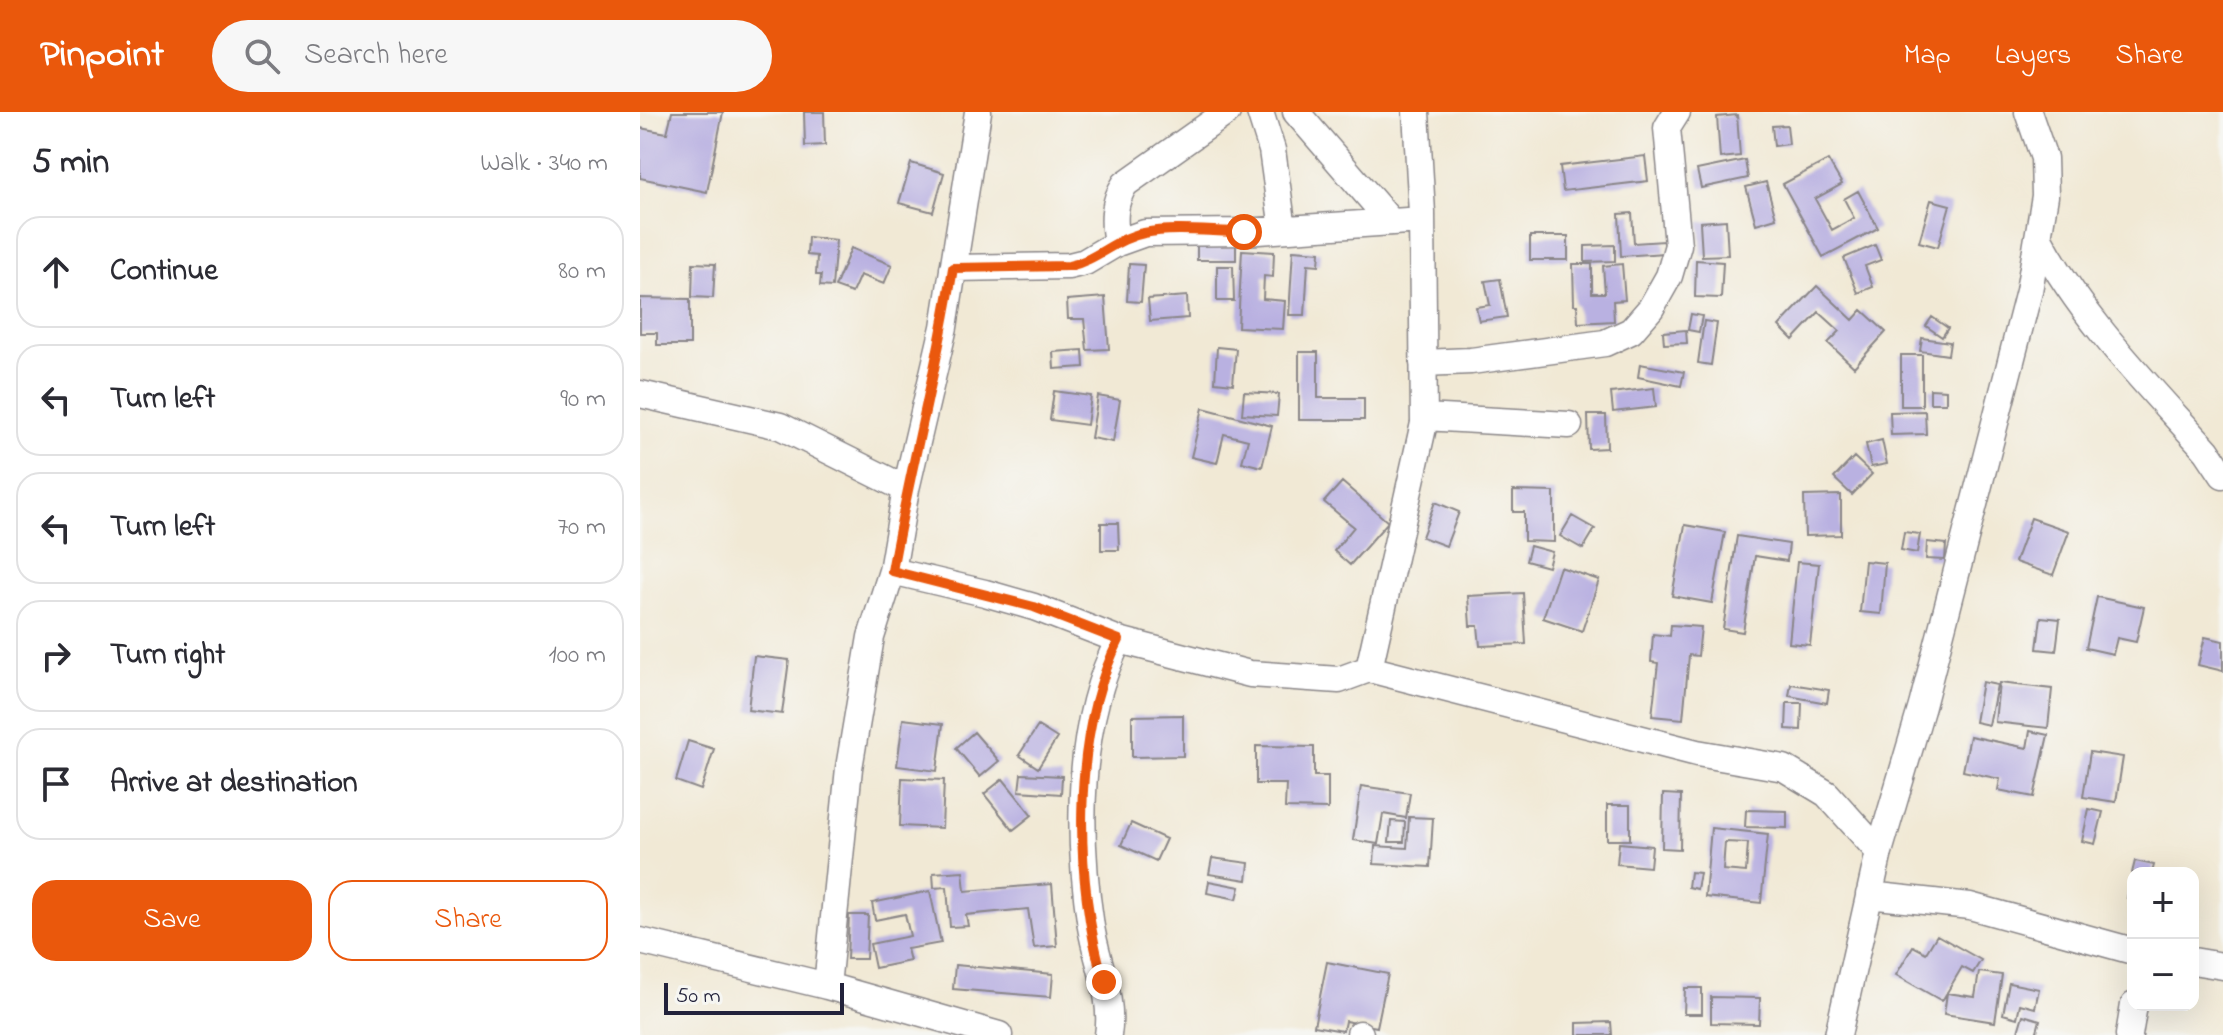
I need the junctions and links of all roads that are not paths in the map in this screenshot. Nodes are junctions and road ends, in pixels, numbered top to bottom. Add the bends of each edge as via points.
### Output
1 (978, 112) edge
2 (1227, 112) edge
3 (1260, 112) edge
4 (1296, 112) edge
5 (1416, 112) edge
6 (1677, 112) edge
7 (2028, 112) edge
8 (1422, 220) junction
9 (1391, 222) junction
10 (1283, 229) junction
11 (2039, 238) junction
12 (1117, 243) junction
13 (953, 268) junction
14 (1423, 363) junction
15 (640, 394) edge
16 (1424, 417) junction
17 (1569, 425) dead end
18 (2223, 475) edge
19 (906, 489) junction
20 (892, 571) junction
21 (1119, 640) junction
22 (1369, 669) junction
23 (1879, 852) junction
24 (1869, 895) junction
25 (640, 941) edge
26 (2127, 949) edge
27 (2199, 962) edge
28 (2223, 966) edge
29 (827, 986) junction
30 (2133, 1011) edge
31 (999, 1035) edge
32 (1108, 1035) edge
33 (1838, 1035) edge
34 (2129, 1035) edge

1 - 13 street
2 - 12 street via 1125,184 1114,213
3 - 10 street via 1272,150
4 - 9 street
5 - 8 street
6 - 14 street via 1667,128 1678,245 1669,276 1631,331 1605,343
7 - 11 street via 2044,158
8 - 9 street
8 - 14 street
9 - 10 street
10 - 12 street via 1145,233
11 - 18 street via 2087,315
11 - 23 street via 1966,540
12 - 13 street via 1069,266
13 - 19 street
14 - 16 street
15 - 19 street via 780,426
16 - 17 street
16 - 22 street
19 - 20 street
20 - 21 street via 1034,607
20 - 29 street via 871,637 849,768
21 - 22 street via 1250,674 1339,680
21 - 32 street via 1094,706 1085,778 1088,907 1108,996
22 - 23 street via 1683,750 1784,768 1827,794
23 - 24 street
24 - 26 street via 1970,906
24 - 33 street
25 - 29 street
27 - 28 street
29 - 31 street
30 - 34 street

